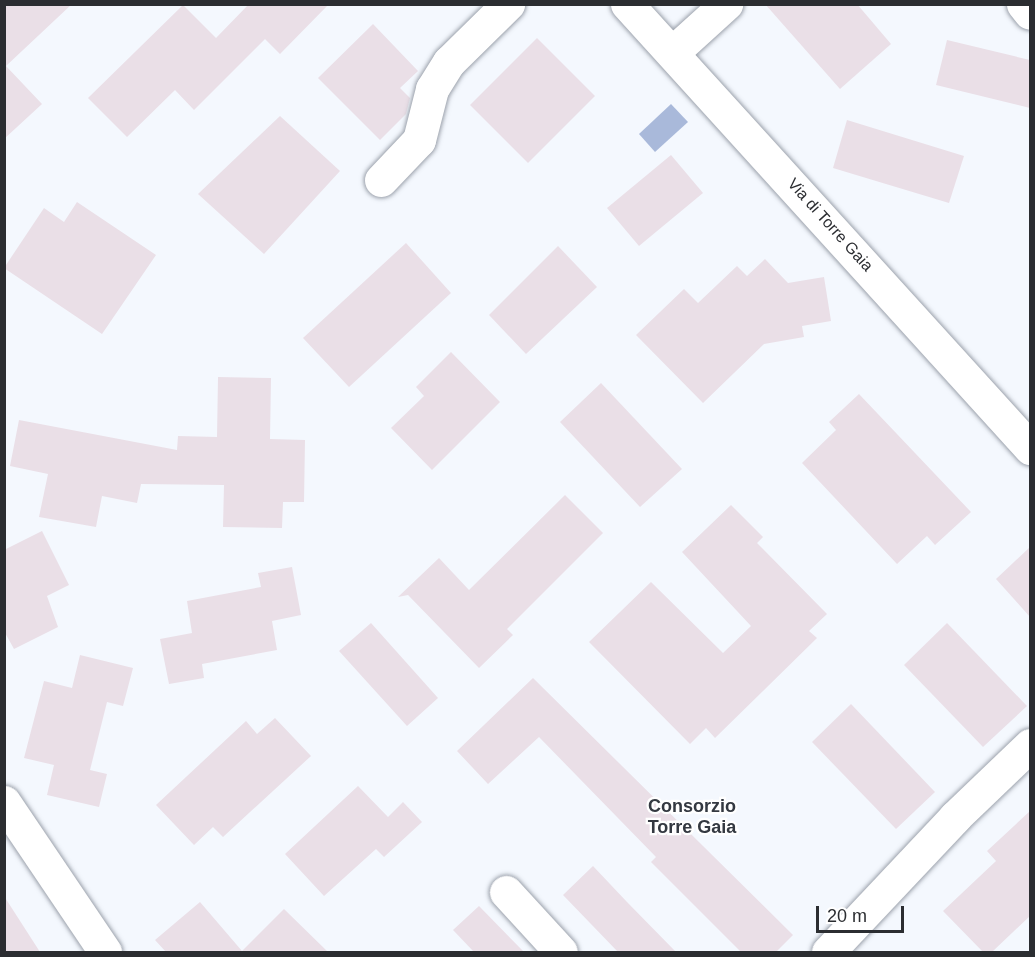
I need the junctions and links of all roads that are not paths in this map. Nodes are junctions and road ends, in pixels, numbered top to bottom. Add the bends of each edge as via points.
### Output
1 (508, 4) edge
2 (627, 4) edge
3 (726, 4) edge
4 (1023, 4) edge
5 (1030, 13) edge
6 (673, 52) junction
7 (381, 180) dead end
8 (1030, 448) edge
9 (1030, 746) edge
10 (4, 802) edge
11 (506, 892) dead end
12 (105, 952) edge
13 (561, 952) edge
14 (828, 952) edge

1 - 7 street via 448,62 432,89 418,141
2 - 6 street, Via di Torre Gaia
3 - 6 street
4 - 5 street
6 - 8 street, Via di Torre Gaia
9 - 14 street via 955,817
10 - 12 street
11 - 13 street

